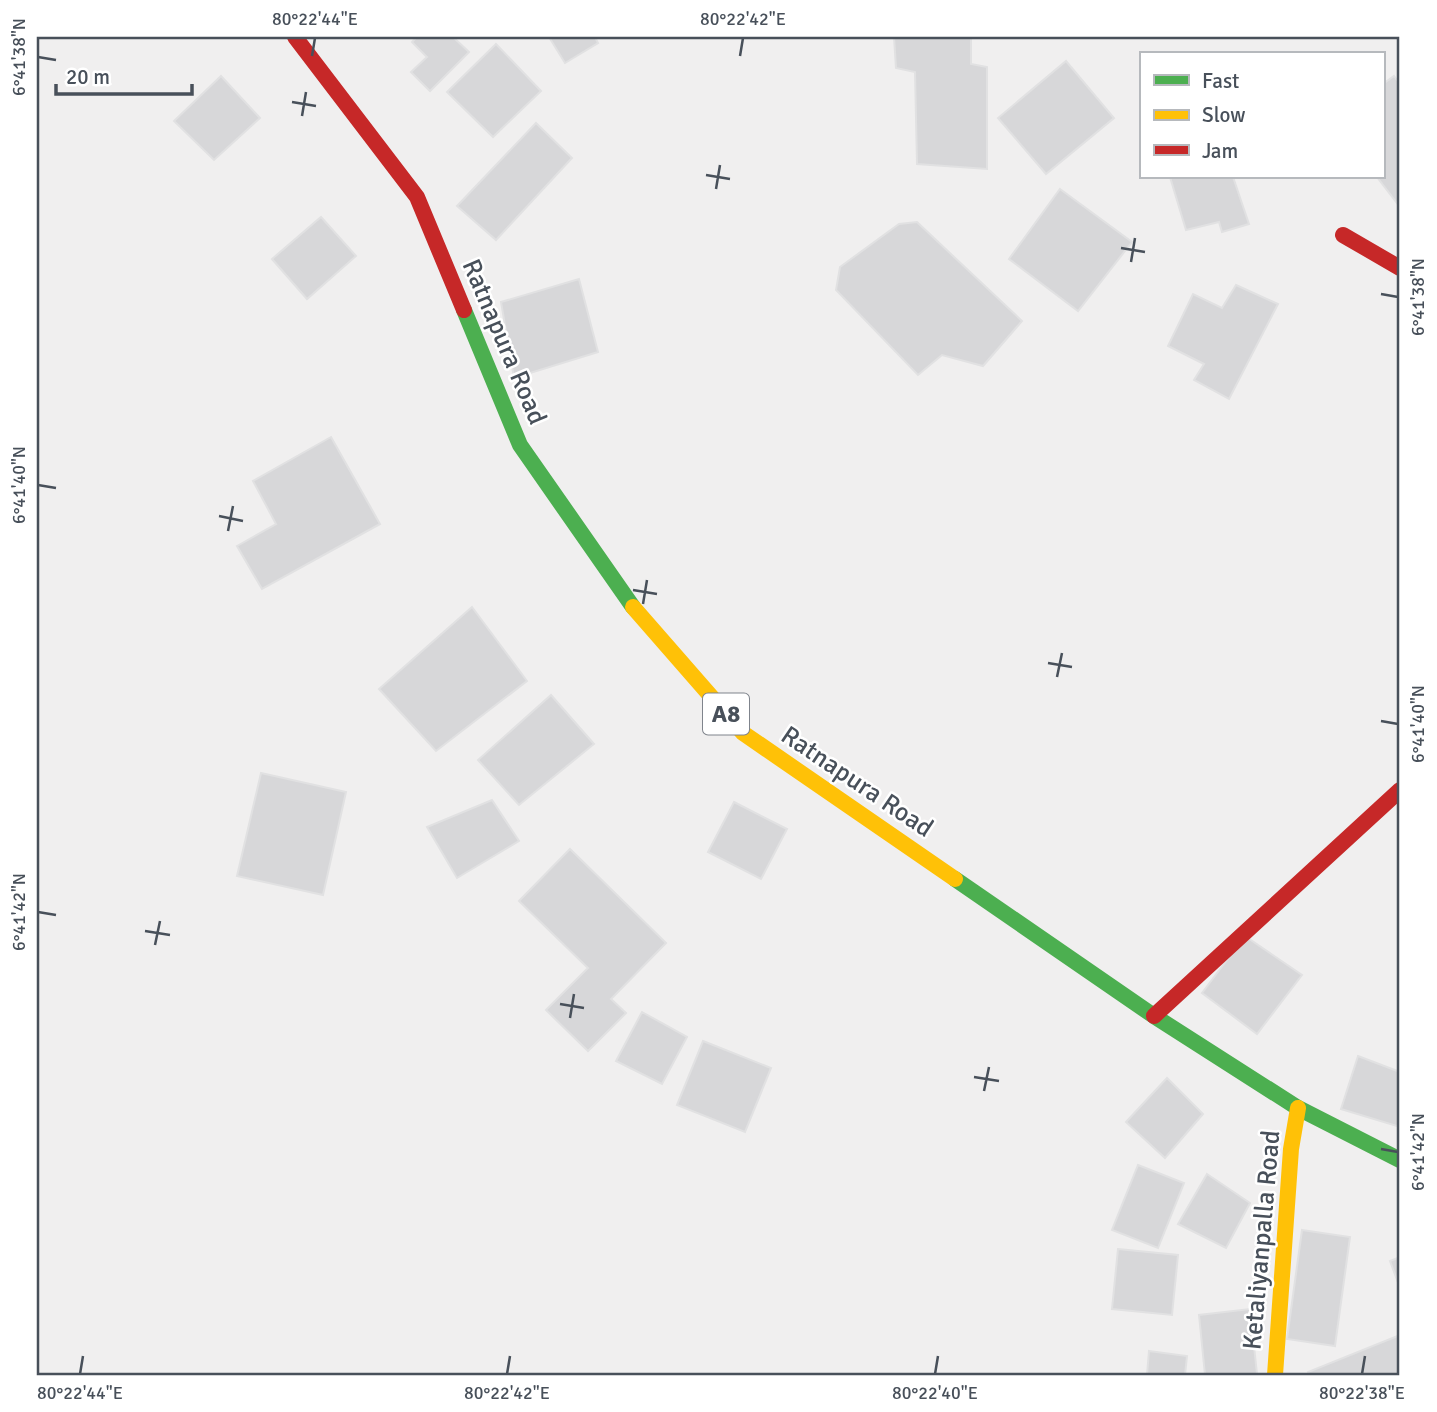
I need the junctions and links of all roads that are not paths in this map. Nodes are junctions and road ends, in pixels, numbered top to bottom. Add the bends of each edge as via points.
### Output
1 (295, 37) edge
2 (1343, 235) dead end
3 (1400, 268) edge
4 (1400, 790) edge
5 (1154, 1016) junction
6 (1298, 1108) junction
7 (1400, 1160) edge
8 (1275, 1375) edge

1 - 5 main road, Ratnapura Road / A8 via 417,197 520,444 625,598 724,712 743,733
2 - 3 main road
4 - 5 main road
5 - 6 main road, Ratnapura Road / A8
6 - 7 main road, Ratnapura Road / A8
6 - 8 main road, Ketaliyanpalla Road

